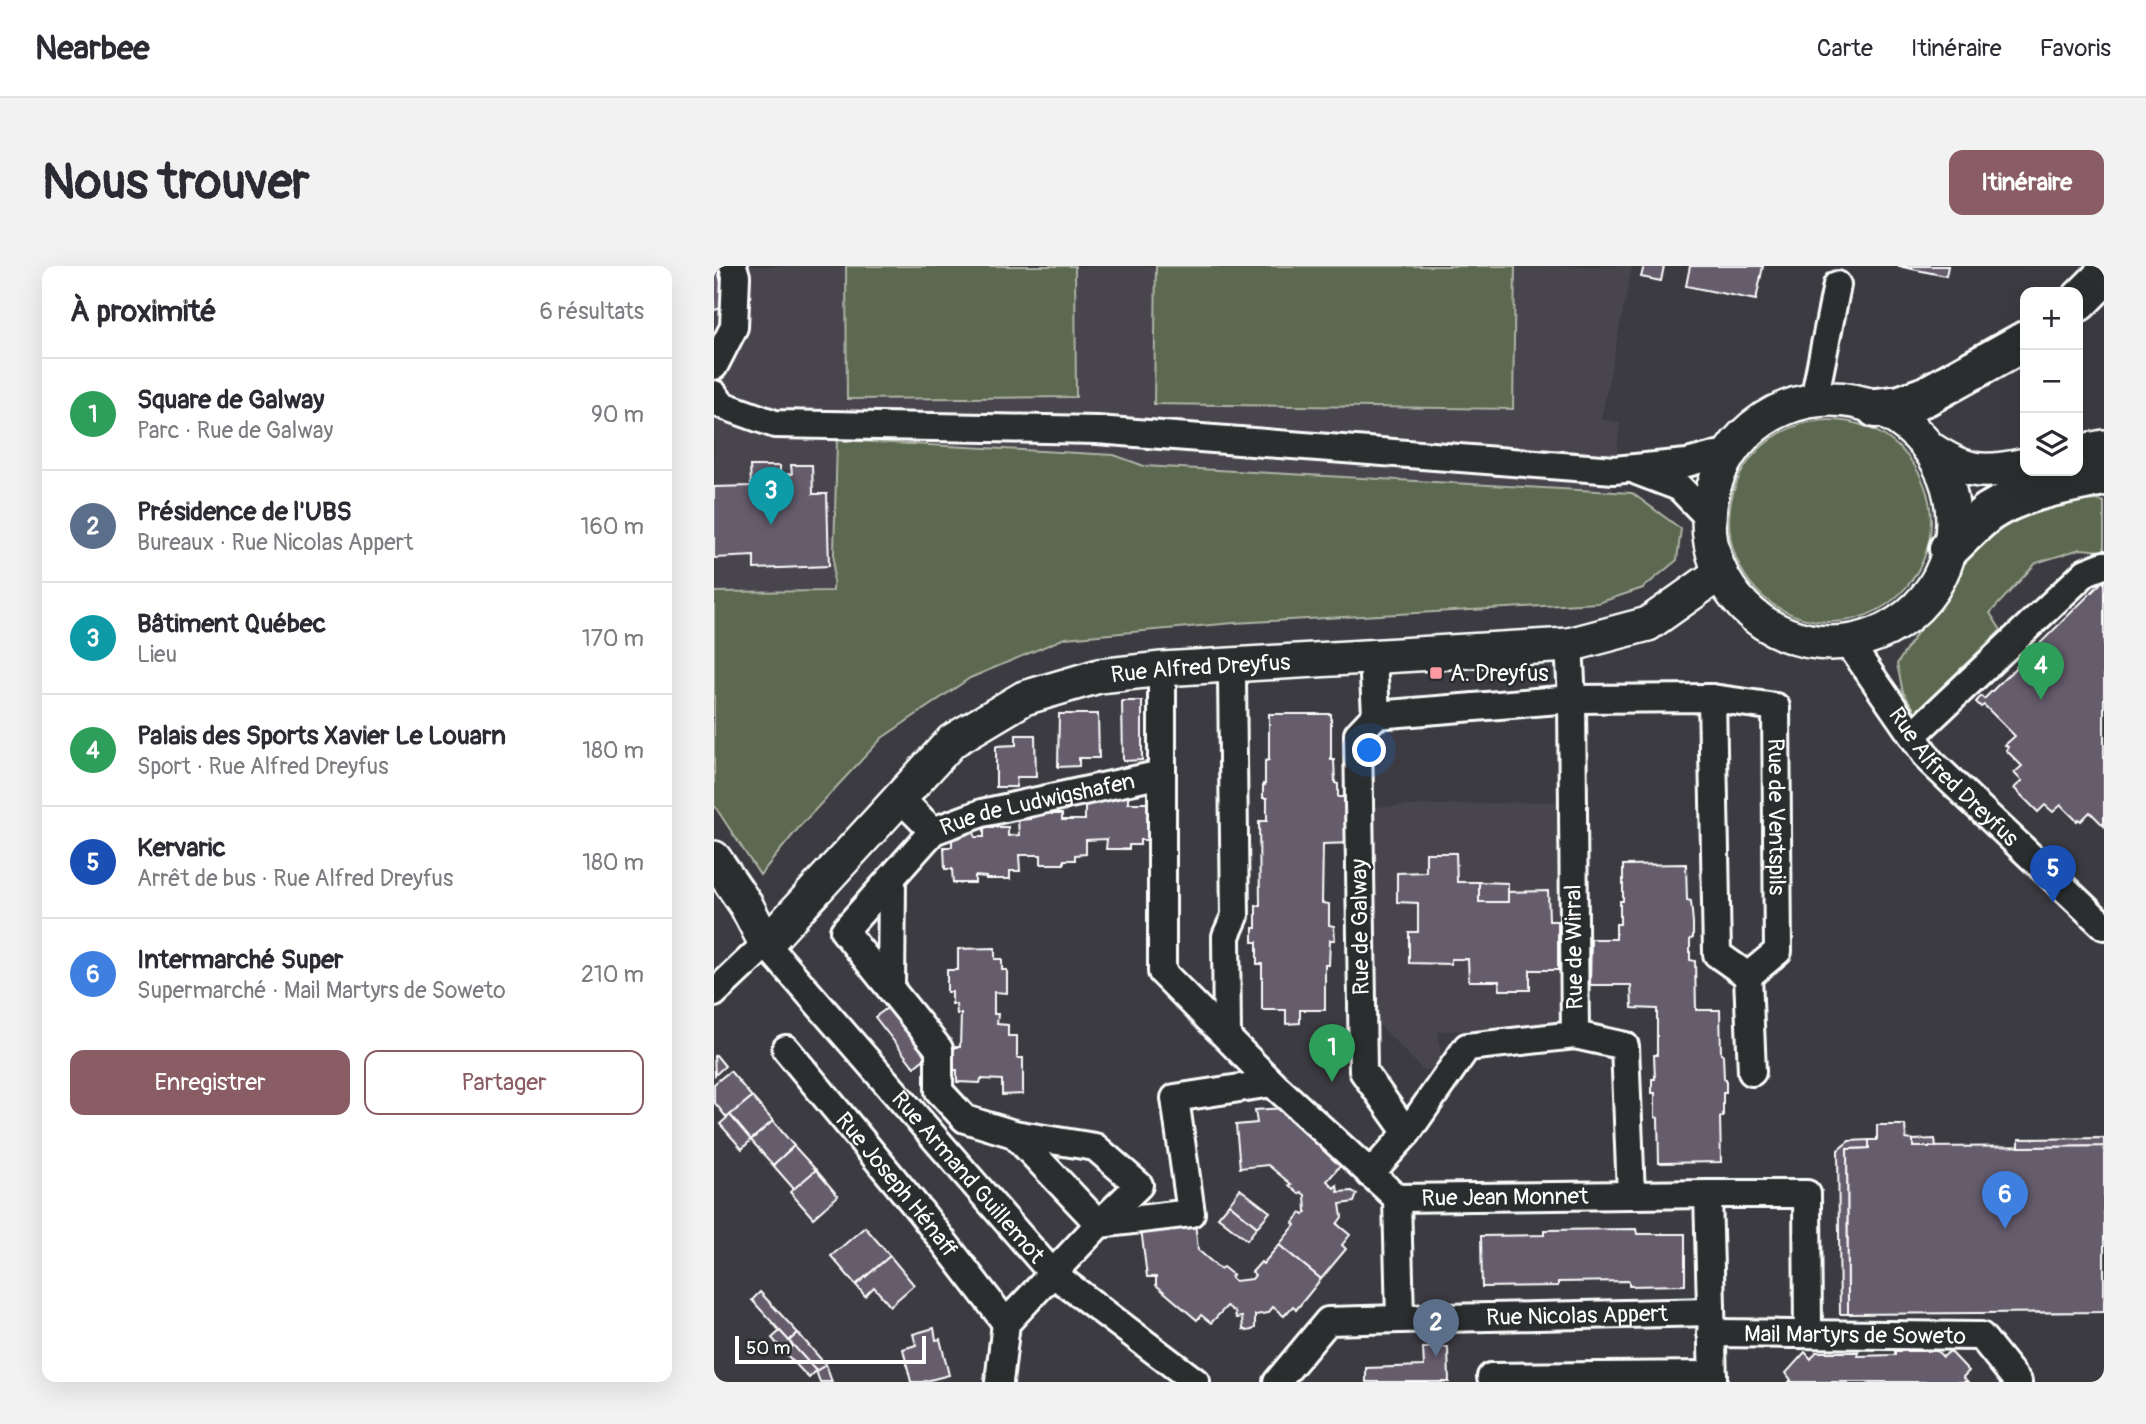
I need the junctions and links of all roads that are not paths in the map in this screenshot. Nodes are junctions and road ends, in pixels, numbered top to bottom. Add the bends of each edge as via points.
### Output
1 (733, 266) edge
2 (2104, 276) edge
3 (1837, 285) dead end
4 (2083, 297) edge
5 (2020, 344) edge
6 (714, 366) edge
7 (714, 394) edge
8 (1814, 400) junction
9 (1877, 408) junction
10 (2104, 447) edge
11 (1929, 448) junction
12 (1729, 452) junction
13 (2020, 466) edge
14 (1632, 470) junction
15 (2091, 475) edge
16 (1708, 517) junction
17 (1949, 549) junction
18 (2104, 565) edge
19 (1720, 573) junction
20 (1848, 642) junction
21 (1569, 645) junction
22 (1373, 658) junction
23 (1162, 669) junction
24 (1232, 679) dead end
25 (1712, 698) junction
26 (1572, 699) junction
27 (1376, 715) junction
28 (1913, 735) junction
29 (1162, 774) junction
30 (901, 798) junction
31 (933, 831) junction
32 (714, 858) edge
33 (892, 878) junction
34 (2104, 926) edge
35 (766, 944) junction
36 (1748, 976) junction
37 (891, 989) junction
38 (714, 993) edge
39 (1575, 1035) junction
40 (1227, 1036) junction
41 (786, 1049) dead end
42 (1752, 1072) dead end
43 (1272, 1083) junction
44 (1014, 1133) junction
45 (1407, 1133) junction
46 (1370, 1174) junction
47 (1708, 1194) junction
48 (1631, 1195) junction
49 (1397, 1198) junction
50 (1099, 1224) junction
51 (1052, 1273) junction
52 (1400, 1319) junction
53 (1711, 1322) junction
54 (1006, 1324) junction
55 (1808, 1333) junction
56 (1491, 1377) dead end
57 (1713, 1378) edge
58 (999, 1382) edge
59 (1196, 1382) edge
60 (1277, 1382) edge
61 (2018, 1382) edge

1 - 6 street via 734,327
2 - 4 highway
3 - 8 street
5 - 9 highway via 1926,396
7 - 14 street via 722,405 775,424 1097,430
8 - 9 main road via 1855,401
8 - 12 main road via 1774,413
9 - 11 main road via 1896,418
10 - 15 main road
11 - 13 main road via 1953,464 1982,471
11 - 17 main road via 1944,476 1952,507
12 - 14 street
12 - 16 main road via 1717,475
14 - 16 street via 1679,487
15 - 17 highway via 2006,503 1988,513
16 - 19 main road
17 - 20 main road via 1933,587 1905,618
18 - 28 street via 2087,572
19 - 20 main road via 1749,611 1766,624 1805,640
19 - 21 main road, Rue Alfred Dreyfus via 1648,624
20 - 28 street, Rue Alfred Dreyfus
21 - 22 main road, Rue Alfred Dreyfus
21 - 26 street, Rue de Wirral
22 - 23 main road, Rue Alfred Dreyfus
22 - 27 street
23 - 29 street, Rue Jean Monnet
23 - 30 main road, Rue Alfred Dreyfus via 1099,676 1024,698 952,741
24 - 40 street via 1235,916 1226,936
25 - 26 street, Rue de Ventspils
25 - 36 street via 1717,954
25 - 36 street, Rue de Ventspils via 1776,707 1778,951
26 - 27 street, Rue de Ventspils
26 - 39 street, Rue de Wirral
27 - 45 street, Rue de Galway via 1358,734 1363,1071
28 - 34 street, Rue Alfred Dreyfus via 1930,761
29 - 31 street, Rue de Ludwigshafen via 982,813
29 - 40 street, Rue Jean Monnet via 1162,972
30 - 31 street
30 - 35 main road, Rue Alfred Dreyfus
31 - 33 street, Rue de Ludwigshafen
32 - 35 main road
33 - 37 street
33 - 37 street, Rue de Ludwigshafen via 844,931
35 - 38 street
35 - 51 street, Rue Armand Guillemot
36 - 42 street
37 - 44 street, Rue de Ludwigshafen via 939,1049 939,1091 965,1119
39 - 45 street, Rue de Wirral via 1467,1047
39 - 48 street via 1625,1045
40 - 43 street, Rue Jean Monnet
41 - 54 street, Rue Joseph Hénaff
43 - 46 street, Rue Jean Monnet
43 - 50 street via 1175,1098 1191,1213
44 - 50 street
44 - 50 street, Rue de Ludwigshafen via 1095,1147 1139,1185
45 - 46 street
46 - 49 street, Rue Jean Monnet
47 - 48 street, Rue Jean Monnet
47 - 53 street
47 - 55 street, Rue Jean Monnet via 1807,1194
48 - 49 street, Rue Jean Monnet
49 - 52 street
50 - 51 street
51 - 54 street
51 - 59 street, Rue Armand Guillemot
52 - 53 street, Rue Nicolas Appert
52 - 60 street, Rue Nicolas Appert via 1328,1321
53 - 55 street, Mail Martyrs de Soweto
53 - 57 street
54 - 58 street
55 - 61 street, Mail Martyrs de Soweto via 1981,1336
56 - 57 street

